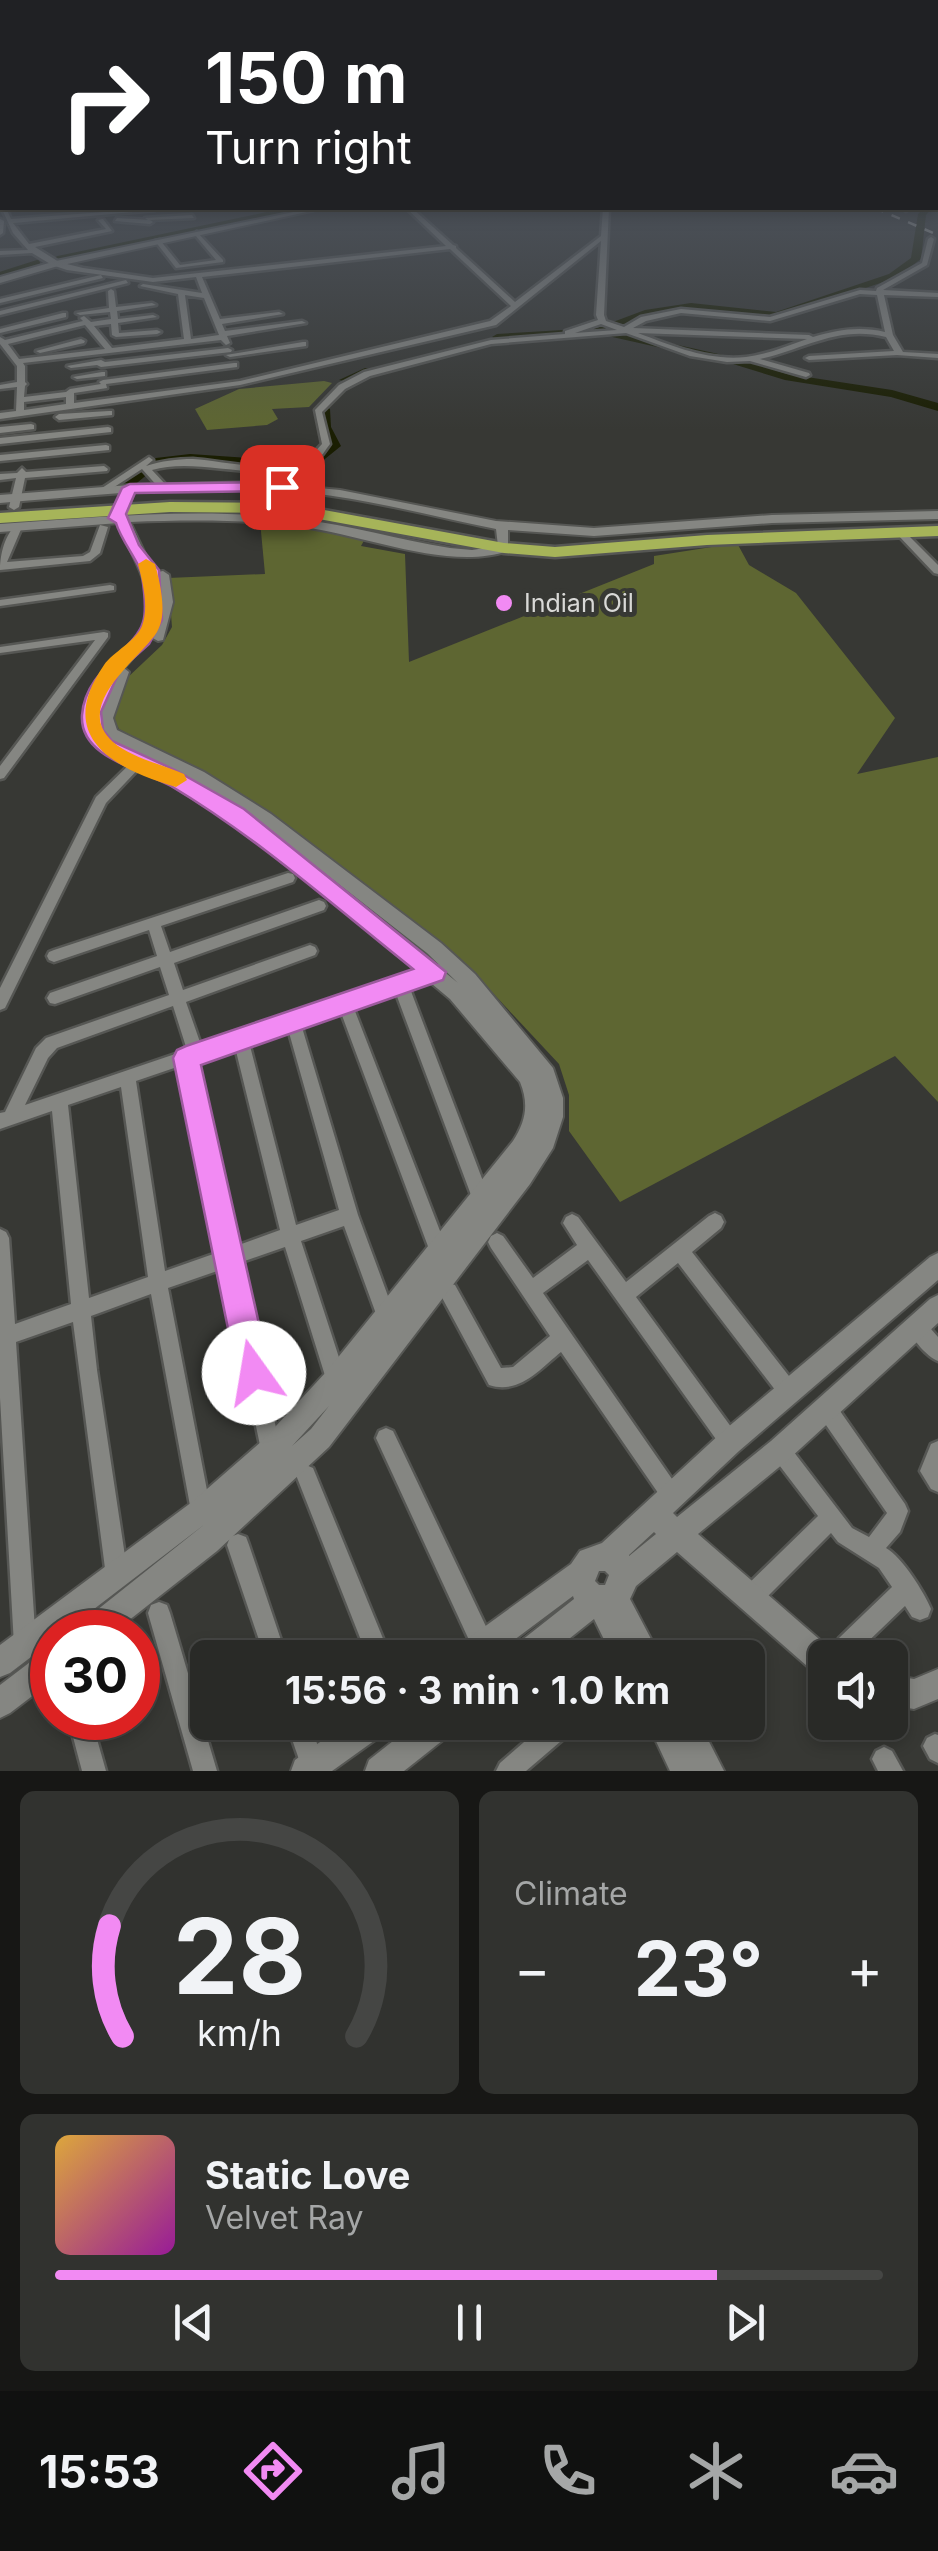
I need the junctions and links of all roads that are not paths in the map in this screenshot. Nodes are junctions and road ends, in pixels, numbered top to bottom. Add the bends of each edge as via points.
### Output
1 (51, 265) edge
2 (57, 265) edge
3 (293, 265) edge
4 (472, 265) edge
5 (567, 265) edge
6 (601, 265) edge
7 (925, 265) edge
8 (37, 268) junction
9 (938, 269) edge
10 (82, 270) joint
11 (922, 272) junction
12 (111, 275) junction
13 (198, 275) junction
14 (14, 276) junction
15 (0, 280) edge
16 (127, 285) junction
17 (60, 287) junction
18 (150, 287) junction
19 (879, 290) junction
20 (112, 291) junction
21 (181, 292) junction
22 (32, 294) junction
23 (97, 294) dead end
24 (207, 296) junction
25 (938, 296) edge
26 (2, 298) edge
27 (70, 302) dead end
28 (152, 305) junction
29 (514, 306) junction
30 (130, 308) junction
31 (38, 309) dead end
32 (240, 309) dead end
33 (112, 310) junction
34 (801, 312) junction
35 (80, 313) junction
36 (279, 314) dead end
37 (2, 315) edge
38 (63, 315) dead end
39 (733, 316) junction
40 (48, 319) junction
41 (244, 319) junction
42 (602, 321) junction
43 (218, 322) junction
44 (32, 323) junction
45 (131, 323) junction
46 (302, 324) dead end
47 (113, 325) junction
48 (152, 325) junction
49 (90, 326) junction
50 (14, 327) junction
51 (58, 329) junction
52 (0, 330) edge
53 (624, 330) junction
54 (76, 333) junction
55 (732, 334) junction
56 (889, 335) junction
57 (45, 336) junction
58 (223, 336) junction
59 (804, 336) junction
60 (820, 337) junction
61 (2, 341) edge
62 (28, 341) junction
63 (188, 342) junction
64 (170, 344) junction
65 (303, 344) dead end
66 (56, 347) junction
67 (229, 352) junction
68 (898, 352) junction
69 (88, 353) junction
70 (43, 355) junction
71 (935, 356) edge
72 (173, 357) junction
73 (732, 358) junction
74 (748, 358) junction
75 (809, 358) dead end
76 (19, 361) junction
77 (234, 365) junction
78 (71, 366) dead end
79 (103, 367) junction
80 (938, 371) edge
81 (176, 373) junction
82 (806, 376) dead end
83 (77, 377) dead end
84 (240, 383) junction
85 (22, 384) junction
86 (0, 387) edge
87 (181, 391) junction
88 (69, 394) junction
89 (21, 400) junction
90 (107, 401) junction
91 (70, 406) junction
92 (34, 411) junction
93 (20, 413) junction
94 (109, 413) junction
95 (0, 416) edge
96 (59, 418) dead end
97 (0, 430) edge
98 (108, 430) junction
99 (30, 432) junction
100 (0, 441) edge
101 (106, 448) junction
102 (26, 456) junction
103 (0, 458) edge
104 (104, 469) junction
105 (22, 475) junction
106 (0, 477) edge
107 (163, 487) junction
108 (101, 494) junction
109 (218, 500) junction
110 (125, 508) junction
111 (8, 510) edge
112 (938, 519) edge
113 (103, 527) dead end
114 (0, 528) edge
115 (938, 531) edge
116 (900, 532) junction
117 (504, 537) junction
118 (3, 551) edge
119 (0, 566) edge
120 (938, 571) edge
121 (110, 588) dead end
122 (0, 603) edge
123 (0, 650) edge
124 (140, 762) junction
125 (0, 775) edge
126 (288, 878) dead end
127 (319, 906) dead end
128 (153, 922) junction
129 (310, 951) dead end
130 (54, 956) dead end
131 (165, 960) junction
132 (443, 968) junction
133 (400, 986) junction
134 (55, 998) dead end
135 (178, 998) junction
136 (0, 1003) edge
137 (345, 1004) junction
138 (294, 1021) junction
139 (241, 1039) junction
140 (191, 1056) junction
141 (128, 1078) junction
142 (60, 1101) junction
143 (5, 1119) edge
144 (480, 1197) junction
145 (350, 1215) junction
146 (572, 1222) dead end
147 (715, 1222) dead end
148 (290, 1236) junction
149 (0, 1238) edge
150 (498, 1242) dead end
151 (590, 1247) junction
152 (438, 1249) junction
153 (679, 1250) junction
154 (227, 1258) junction
155 (938, 1265) edge
156 (158, 1282) junction
157 (908, 1290) junction
158 (532, 1291) junction
159 (448, 1292) dead end
160 (626, 1294) junction
161 (80, 1310) junction
162 (386, 1314) junction
163 (929, 1316) edge
164 (4, 1337) edge
165 (564, 1337) junction
166 (938, 1351) edge
167 (336, 1380) junction
168 (789, 1392) junction
169 (346, 1406) junction
170 (826, 1408) junction
171 (386, 1438) dead end
172 (730, 1442) junction
173 (272, 1450) junction
174 (780, 1450) junction
175 (938, 1452) edge
176 (306, 1475) dead end
177 (938, 1482) edge
178 (663, 1505) junction
179 (201, 1511) junction
180 (832, 1517) junction
181 (676, 1534) junction
182 (879, 1540) dead end
183 (238, 1545) dead end
184 (117, 1576) junction
185 (608, 1587) junction
186 (906, 1588) junction
187 (750, 1598) junction
188 (920, 1608) dead end
189 (119, 1610) edge
190 (160, 1615) edge
191 (270, 1640) edge
192 (373, 1640) edge
193 (469, 1640) edge
194 (489, 1640) edge
195 (544, 1640) edge
196 (624, 1640) edge
197 (637, 1640) edge
198 (814, 1640) edge
199 (851, 1640) edge
200 (26, 1646) junction
201 (0, 1664) edge
202 (30, 1680) edge
203 (0, 1703) edge
204 (86, 1740) edge
205 (302, 1740) edge
206 (349, 1740) edge
207 (418, 1740) edge
208 (545, 1740) edge
209 (671, 1740) edge
210 (692, 1740) edge
211 (309, 1769) edge
212 (94, 1771) edge
213 (205, 1771) edge
214 (380, 1771) edge
215 (508, 1771) edge
216 (686, 1771) edge
217 (708, 1771) edge

1 - 8 street
2 - 10 street
3 - 13 street
4 - 29 street
5 - 29 street
6 - 42 street
7 - 11 street
8 - 14 street
8 - 17 street
9 - 11 street
10 - 12 street
11 - 19 street
12 - 13 street
12 - 17 street
13 - 24 street
14 - 15 street
14 - 22 street
16 - 18 street
16 - 20 street
16 - 30 street
16 - 37 street
17 - 22 street
18 - 21 street
18 - 28 street
19 - 25 street
19 - 34 street
19 - 56 street
20 - 23 street
20 - 33 street
21 - 24 street
21 - 63 street
22 - 26 street
24 - 43 street
27 - 35 street
28 - 30 street
28 - 48 street
29 - 84 street via 476,331
30 - 33 street
30 - 45 street
31 - 40 street
32 - 41 street
33 - 35 street
33 - 47 street
34 - 39 street via 770,319
34 - 59 street
35 - 49 street
36 - 41 street
37 - 50 street
38 - 40 street
39 - 53 street via 680,311
39 - 55 street
40 - 44 street
40 - 51 street
41 - 43 street
42 - 53 street
42 - 108 street via 574,332 486,338 362,370 314,408 309,417 317,447 289,462 158,457
43 - 58 street
44 - 50 street
44 - 57 street
45 - 47 street
45 - 48 street
46 - 58 street
47 - 48 street via 118,336
47 - 49 street
49 - 54 street
49 - 79 street
50 - 52 street
50 - 62 street
51 - 54 street
51 - 57 street
53 - 55 street
53 - 73 street via 641,340
53 - 107 street via 491,342 367,374 342,387 318,412 326,444 308,463 273,469 172,460 146,469
54 - 57 street
54 - 66 street
54 - 69 street
55 - 59 street
55 - 73 street
56 - 60 street via 857,327
56 - 68 street
57 - 62 street
57 - 66 street
58 - 63 street
58 - 67 street
59 - 60 street
60 - 74 street
61 - 62 street
61 - 76 street
62 - 70 street
63 - 64 street
64 - 72 street
64 - 79 street
65 - 67 street
66 - 70 street
67 - 72 street
67 - 77 street
68 - 71 street
68 - 75 street
69 - 70 street
69 - 79 street
70 - 76 street
71 - 80 street
72 - 79 street
72 - 81 street
73 - 74 street
74 - 82 street
76 - 85 street
77 - 81 street
77 - 84 street
78 - 79 street
79 - 81 street
79 - 83 street
79 - 88 street
79 - 90 street
81 - 87 street
84 - 87 street
85 - 86 street
85 - 89 street
87 - 90 street
88 - 89 street
88 - 91 street
89 - 93 street
90 - 91 street
90 - 94 street
91 - 92 street
92 - 93 street
92 - 99 street
93 - 95 street
94 - 96 street
94 - 98 street
97 - 99 street
98 - 99 street
98 - 101 street
99 - 100 street
99 - 102 street
101 - 102 street
101 - 104 street
102 - 103 street
102 - 105 street
104 - 105 street
104 - 108 street
105 - 106 street
105 - 111 street
107 - 109 street
107 - 110 street
108 - 110 highway
108 - 111 highway
109 - 110 highway
109 - 117 highway via 291,500
109 - 117 highway via 434,541
110 - 111 highway via 64,519
110 - 124 street via 131,545 152,576 153,620 143,640 112,666 92,721 105,746
110 - 132 street via 160,566 165,615 157,639 114,685 105,718 110,734 198,776 265,818
111 - 114 street
111 - 118 street
112 - 117 highway via 588,540
113 - 119 street via 95,553 86,559
115 - 116 highway
116 - 117 highway via 590,552
116 - 120 street
118 - 119 street
121 - 122 street
123 - 125 street via 104,636
124 - 132 street via 236,814
124 - 136 street via 102,800
126 - 128 street
127 - 131 street
128 - 130 street
128 - 131 street
129 - 135 street
131 - 134 street
131 - 135 street
132 - 133 street
132 - 144 street via 538,1093 530,1135
132 - 169 street via 546,1075 553,1117 522,1176
133 - 137 street
133 - 144 street
135 - 140 street
135 - 143 street via 46,1047
137 - 138 street
137 - 152 street
138 - 139 street
138 - 145 street
139 - 140 street
139 - 148 street
140 - 141 street
140 - 154 street
141 - 142 street
141 - 156 street
142 - 143 street
142 - 161 street
144 - 152 street
145 - 148 street
145 - 162 street
146 - 151 street
147 - 153 street
148 - 154 street
148 - 167 street
149 - 164 street
150 - 158 street
151 - 158 street
151 - 160 street
152 - 162 street
153 - 160 street
153 - 168 street
154 - 156 street
154 - 173 street
155 - 157 street
156 - 161 street
156 - 179 street
157 - 163 street
157 - 168 street
158 - 165 street
159 - 165 street via 496,1378 518,1376
160 - 172 street
161 - 164 street
161 - 184 street
162 - 167 street
163 - 166 street
163 - 170 street
164 - 200 street
165 - 178 street
167 - 169 street
167 - 173 street
168 - 172 street
169 - 189 street via 280,1478
170 - 174 street
170 - 182 street via 898,1511
171 - 193 street
172 - 178 street
173 - 179 street
174 - 180 street
174 - 181 street
175 - 177 street via 930,1471
176 - 192 street
178 - 181 street
178 - 185 street
179 - 184 street
180 - 186 street via 853,1542 887,1560
180 - 187 street
181 - 185 street
181 - 187 street
183 - 191 street
184 - 200 street
185 - 194 street via 592,1556 583,1572
185 - 195 street
185 - 196 street
185 - 197 street
186 - 188 street
186 - 199 street
187 - 198 street
190 - 213 street
200 - 201 street
202 - 203 street
204 - 212 street
205 - 211 street
206 - 211 street
207 - 214 street
208 - 215 street
209 - 216 street
210 - 217 street

